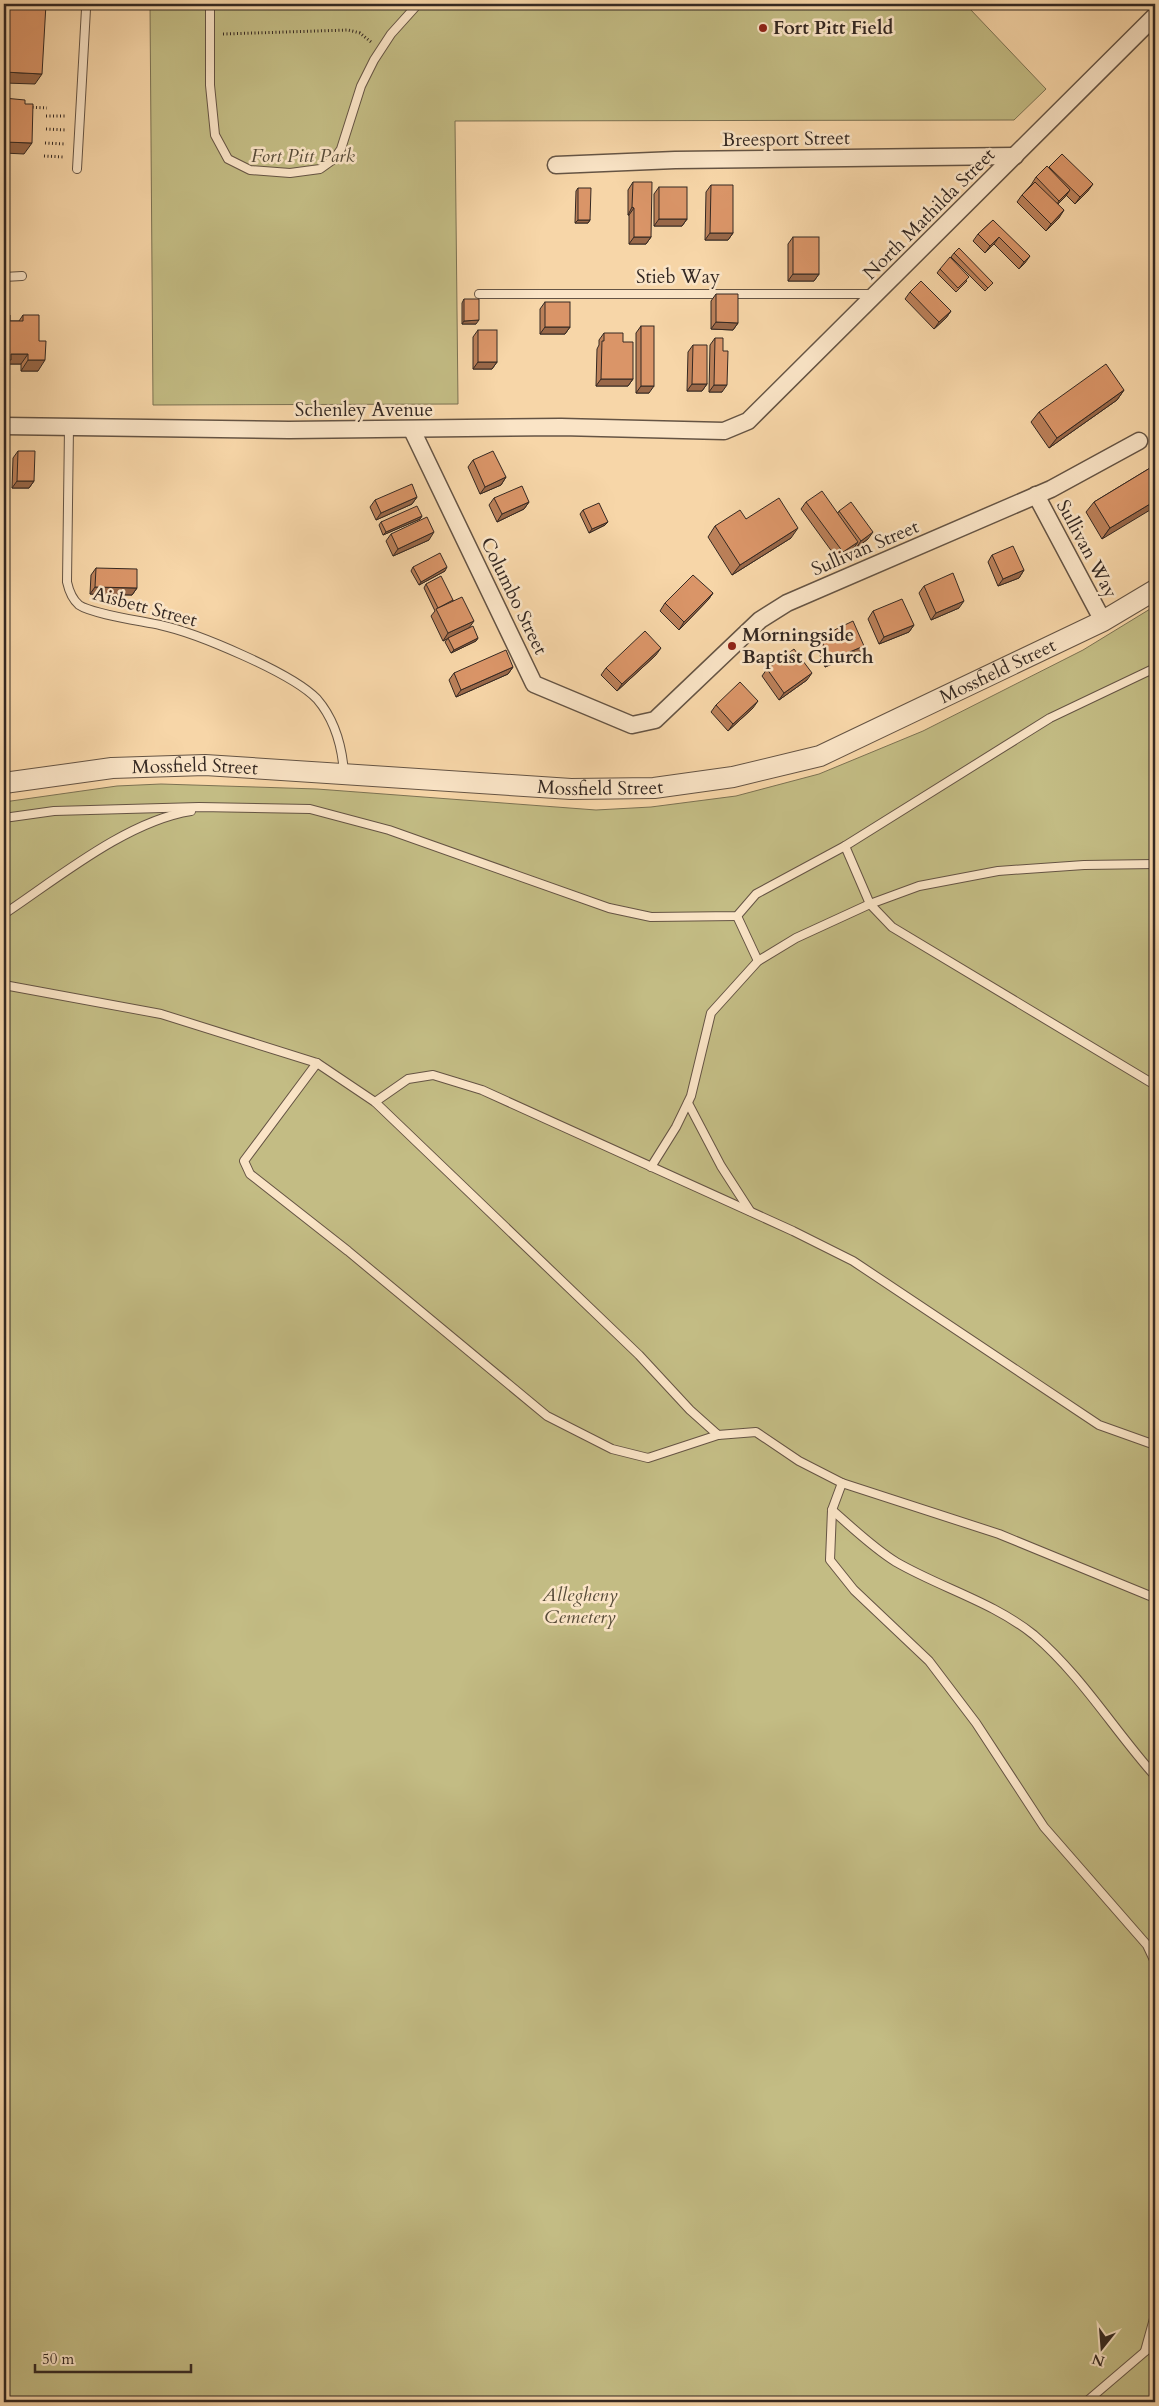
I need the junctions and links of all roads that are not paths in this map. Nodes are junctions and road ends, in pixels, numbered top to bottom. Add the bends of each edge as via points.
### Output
1 (84, 4) edge
2 (210, 4) edge
3 (418, 4) edge
4 (1155, 16) edge
5 (1015, 156) junction
6 (556, 165) dead end
7 (77, 169) dead end
8 (4, 276) edge
9 (22, 276) dead end
10 (479, 294) dead end
11 (878, 294) junction
12 (4, 426) edge
13 (69, 427) junction
14 (412, 430) junction
15 (724, 431) joint
16 (1139, 441) dead end
17 (1036, 495) junction
18 (1155, 590) edge
19 (1103, 621) junction
20 (1155, 668) edge
21 (632, 726) joint
22 (344, 774) junction
23 (4, 783) edge
24 (215, 807) junction
25 (4, 818) edge
26 (845, 846) junction
27 (1155, 864) edge
28 (870, 904) junction
29 (4, 914) edge
30 (737, 916) junction
31 (758, 961) junction
32 (4, 985) edge
33 (318, 1064) junction
34 (1155, 1085) edge
35 (376, 1102) junction
36 (688, 1103) junction
37 (651, 1166) junction
38 (750, 1211) junction
39 (718, 1435) junction
40 (1155, 1445) edge
41 (842, 1484) junction
42 (832, 1510) junction
43 (1155, 1598) edge
44 (1155, 1776) edge
45 (1155, 1962) edge
46 (1155, 2314) edge
47 (1155, 2343) edge
48 (1144, 2352) junction
49 (1086, 2402) edge

1 - 7 lane
2 - 3 lane via 210,85 216,135 228,159 250,170 290,173 320,169 334,159 341,149 361,86 391,34
4 - 5 street, North Mathilda Street
5 - 6 street, Breesport Street via 675,160
5 - 11 street, North Mathilda Street
8 - 9 lane
10 - 11 lane, Stieb Way
11 - 15 street, North Mathilda Street via 748,421
12 - 13 street, Schenley Avenue
13 - 14 street, Schenley Avenue
13 - 22 lane, Aisbett Street via 67,582 76,602 88,610 172,628 237,653 297,683 317,700 333,724 342,752
14 - 15 street, Schenley Avenue via 561,427
14 - 21 street, Columbo Street via 534,684
16 - 17 street, Sullivan Street via 1051,490
17 - 19 street, Sullivan Way
17 - 21 street, Sullivan Street via 787,603 760,620 655,720
18 - 19 street, Mossfield Street
19 - 22 street, Mossfield Street via 820,756 732,777 654,788 571,790
20 - 26 lane via 1050,718
22 - 23 street, Mossfield Street via 206,765 112,768
24 - 25 lane via 54,811
24 - 29 lane via 177,813 131,830
24 - 30 lane via 310,809 389,830 609,908 651,917
26 - 28 lane
26 - 30 lane via 756,894
27 - 28 lane via 998,871 920,886
28 - 31 lane via 796,938
28 - 34 lane via 892,928
30 - 31 lane
31 - 36 lane via 711,1013
32 - 33 lane via 161,1014
33 - 35 lane
33 - 39 lane via 244,1161 250,1174 547,1416 612,1449 648,1458
35 - 37 lane via 408,1079 433,1075 482,1090
35 - 39 lane
36 - 37 lane
36 - 38 lane via 721,1166
37 - 38 lane
38 - 40 lane via 853,1261 1099,1425
39 - 41 lane via 756,1432 799,1461
41 - 42 lane
41 - 43 lane via 999,1534
42 - 44 lane via 866,1542 896,1562 995,1609 1033,1634 1070,1669
42 - 45 lane via 830,1560 854,1590 929,1661 976,1723 1044,1827 1147,1945
46 - 48 lane
47 - 48 lane
48 - 49 lane

